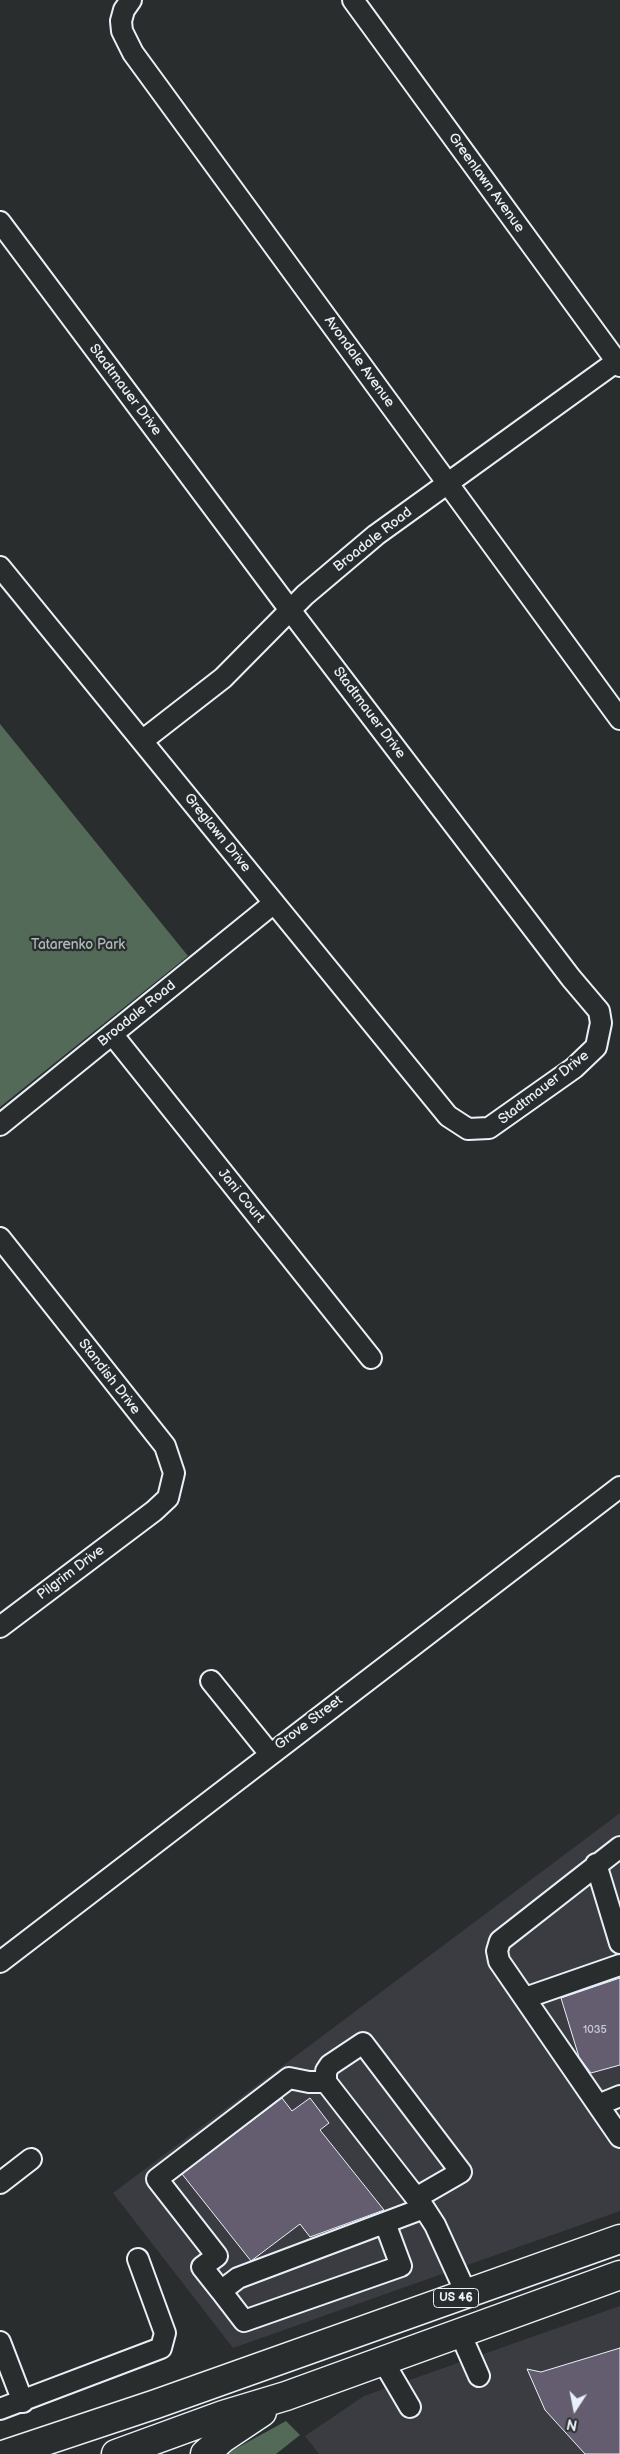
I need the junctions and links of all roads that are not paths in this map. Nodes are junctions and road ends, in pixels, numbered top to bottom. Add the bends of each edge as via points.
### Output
1 (131, 0) edge
2 (353, 0) edge
3 (0, 222) edge
4 (619, 362) edge
5 (448, 484) junction
6 (0, 567) edge
7 (290, 610) junction
8 (620, 719) edge
9 (142, 741) junction
10 (274, 903) junction
11 (112, 1034) junction
12 (434, 1100) joint
13 (0, 1125) edge
14 (0, 1238) edge
15 (371, 1358) dead end
16 (620, 1487) edge
17 (143, 1520) joint
18 (0, 1627) edge
19 (211, 1681) dead end
20 (270, 1754) junction
21 (620, 1847) edge
22 (596, 1864) junction
23 (620, 1943) edge
24 (0, 1962) edge
25 (620, 1965) edge
26 (525, 1998) junction
27 (326, 2082) junction
28 (620, 2096) edge
29 (598, 2105) junction
30 (620, 2137) edge
31 (30, 2159) dead end
32 (0, 2183) edge
33 (420, 2203) junction
34 (385, 2223) junction
35 (620, 2239) edge
36 (138, 2259) dead end
37 (620, 2275) edge
38 (221, 2291) junction
39 (467, 2295) junction
40 (460, 2333) junction
41 (0, 2342) edge
42 (383, 2361) junction
43 (478, 2376) dead end
44 (286, 2396) junction
45 (24, 2402) junction
46 (410, 2407) dead end
47 (0, 2409) edge
48 (6, 2454) edge
49 (116, 2454) edge
50 (205, 2454) edge

1 - 5 street, Avondale Avenue via 121,21 133,53
2 - 4 street, Greenlawn Avenue
3 - 7 street, Stadtmauer Drive
4 - 5 street, Broadale Road
5 - 7 street, Broadale Road via 376,536
5 - 8 street, Avondale Avenue
6 - 9 street, Greglawn Drive
7 - 9 street, Broadale Road via 223,678
7 - 12 street, Stadtmauer Drive via 599,1011 602,1023 596,1047 499,1124 468,1129 448,1116
9 - 10 street, Greglawn Drive
10 - 11 street, Broadale Road
10 - 12 street, Greglawn Drive
11 - 13 street, Broadale Road
11 - 15 street, Jani Court
14 - 17 street, Standish Drive via 165,1446 174,1473 168,1498
16 - 20 street, Grove Street
17 - 18 street, Pilgrim Drive
19 - 20 street
20 - 24 street, Grove Street
21 - 22 street
22 - 23 street
22 - 26 street via 500,1941 499,1961
25 - 26 street
26 - 29 street
27 - 33 street
27 - 33 street via 326,2071 330,2065 363,2043 461,2172
27 - 38 street via 289,2078 157,2179 217,2256 202,2267
28 - 29 street
29 - 30 street
31 - 32 street
33 - 34 street
33 - 39 street via 435,2225
34 - 38 street via 238,2278
34 - 38 street via 402,2266 244,2321
35 - 39 highway, US 46
36 - 45 street via 165,2333 161,2348
37 - 40 highway, US 46
39 - 48 highway, US 46
40 - 42 highway, US 46
40 - 43 street
41 - 45 street
42 - 44 highway, US 46
42 - 46 street
44 - 49 highway, US 46 via 223,2414
44 - 50 highway via 223,2438
45 - 47 street

